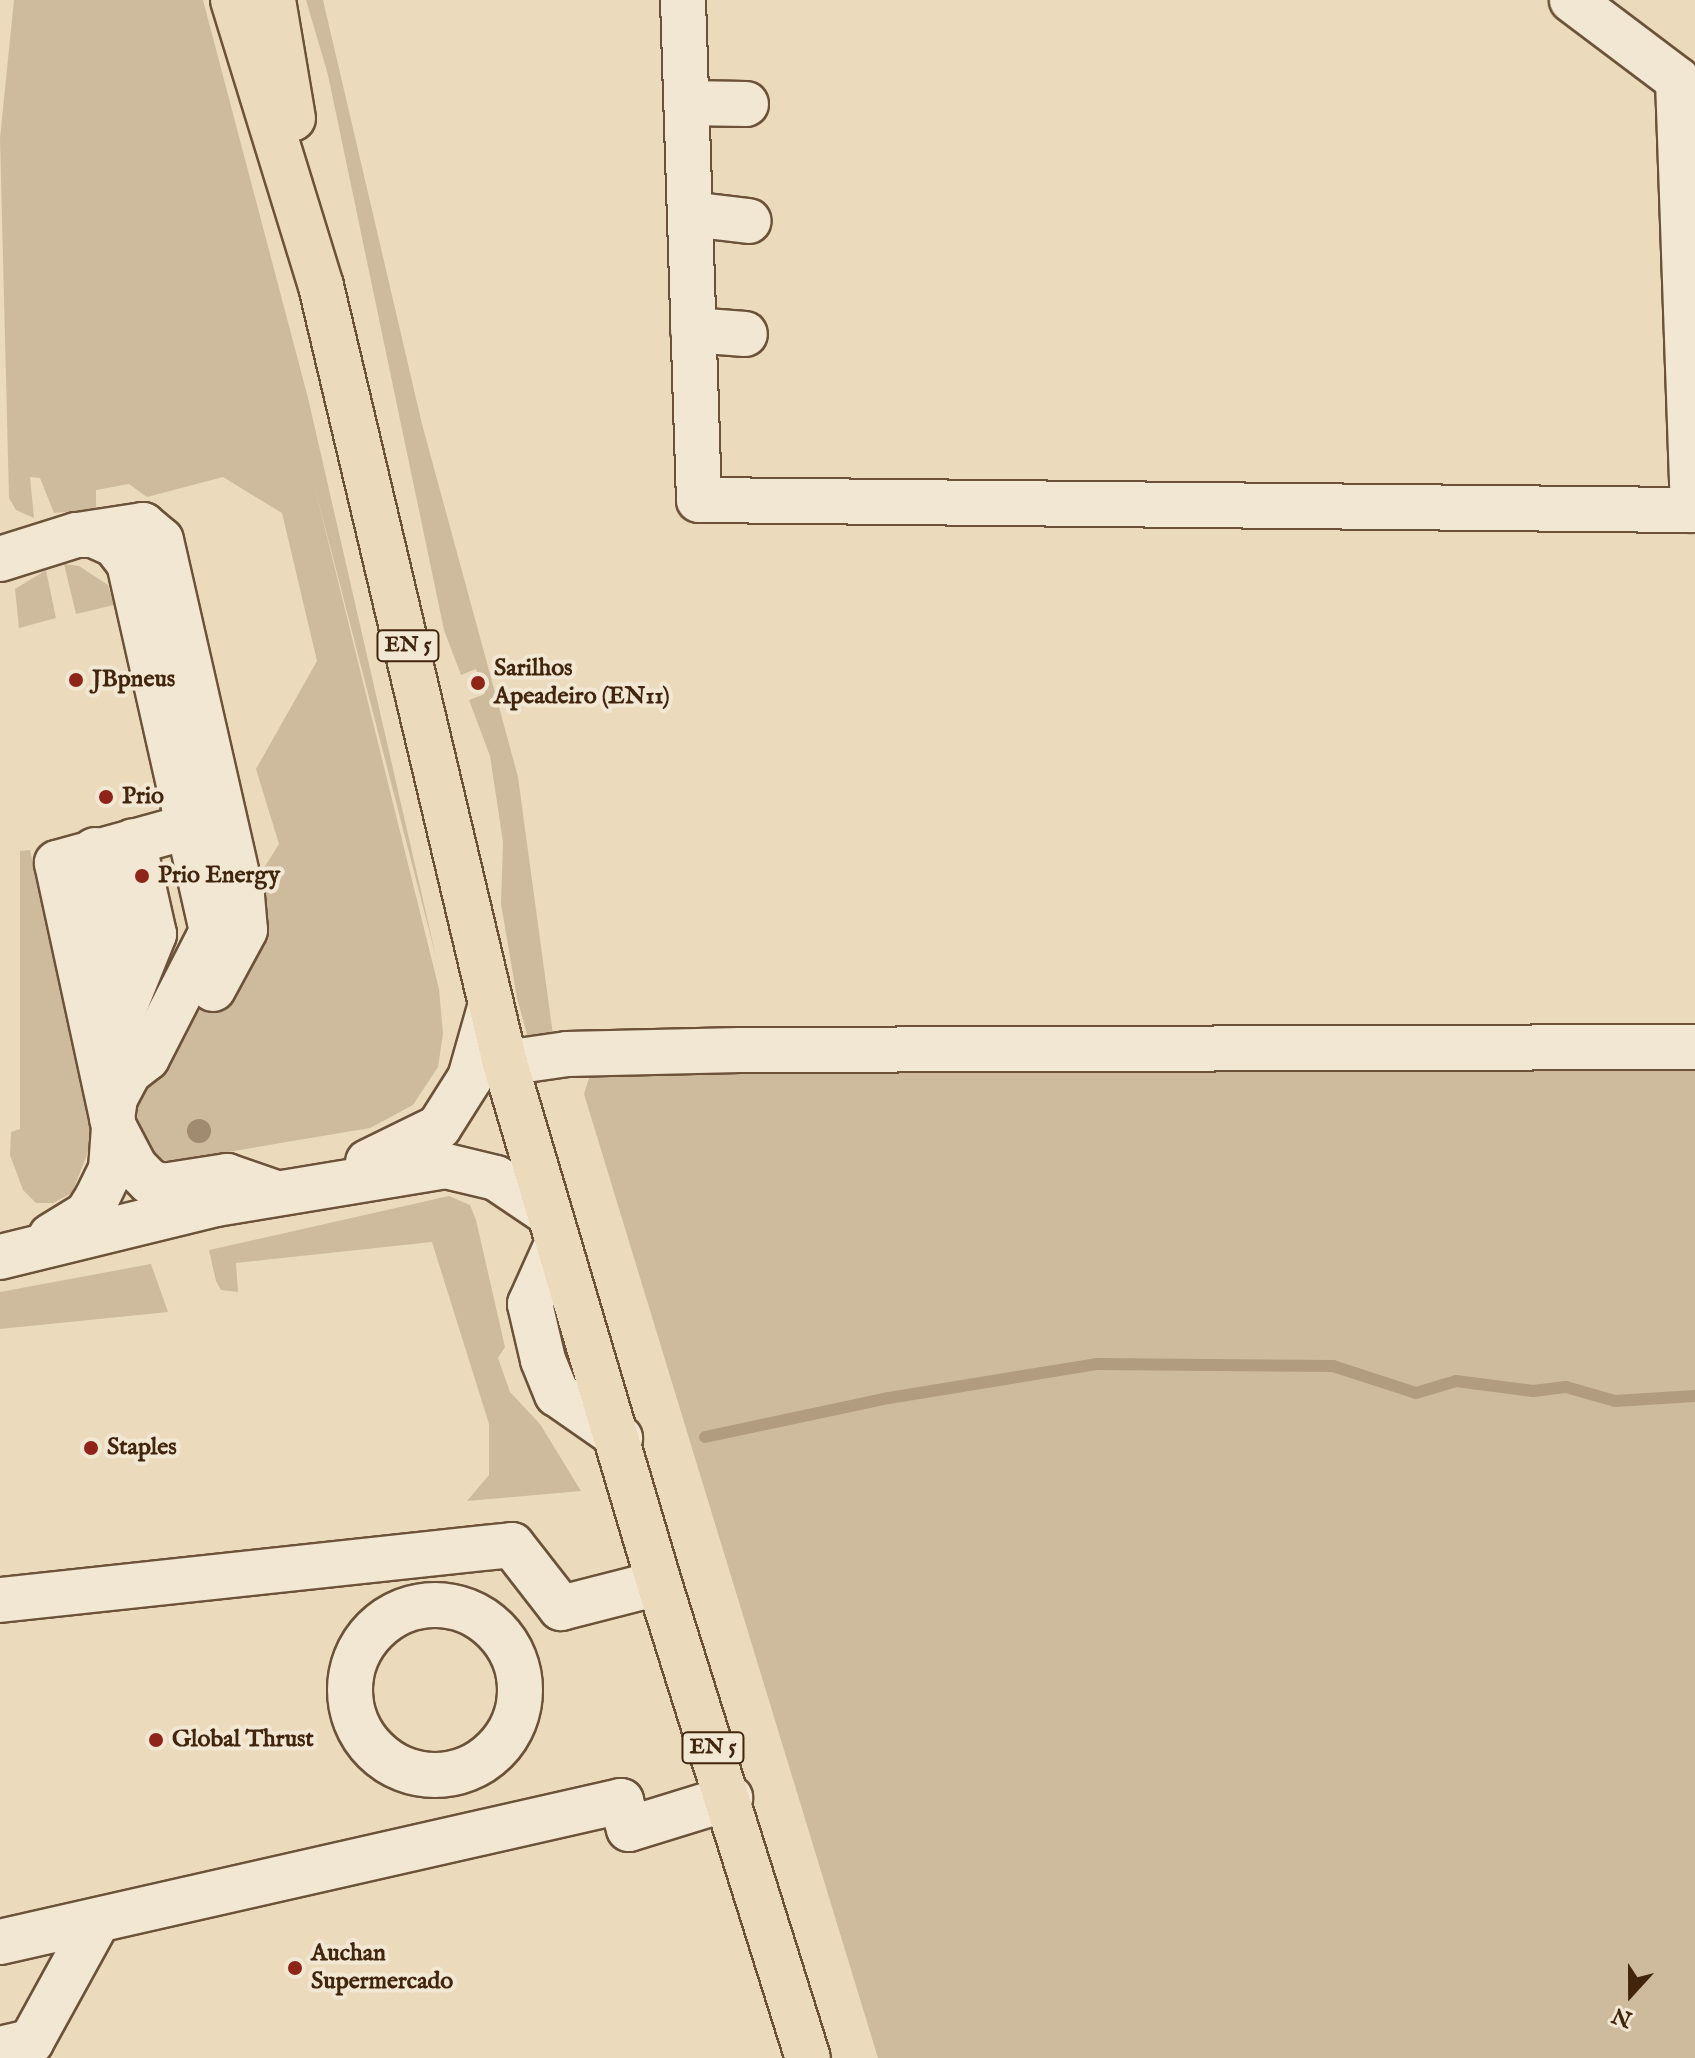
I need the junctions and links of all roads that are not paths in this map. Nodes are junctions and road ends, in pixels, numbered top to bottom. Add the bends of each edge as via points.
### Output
1 (233, 0) edge
2 (273, 0) edge
3 (683, 0) edge
4 (1572, 0) edge
5 (1686, 81) edge
6 (686, 103) junction
7 (746, 104) dead end
8 (690, 214) junction
9 (749, 221) dead end
10 (321, 286) junction
11 (693, 330) junction
12 (745, 334) dead end
13 (1694, 456) edge
14 (76, 535) junction
15 (0, 559) edge
16 (148, 837) junction
17 (175, 1005) junction
18 (490, 1007) junction
19 (1695, 1047) edge
20 (505, 1063) junction
21 (115, 1067) junction
22 (113, 1123) junction
23 (295, 1189) junction
24 (552, 1228) junction
25 (46, 1245) junction
26 (0, 1257) edge
27 (659, 1583) junction
28 (8, 1605) edge
29 (561, 1608) junction
30 (511, 1652) dead end
31 (730, 1798) junction
32 (98, 1920) junction
33 (0, 1942) edge
34 (0, 2049) edge
35 (808, 2058) edge

1 - 10 main road, EN 5
2 - 10 main road, EN 5
3 - 6 street
4 - 5 street
5 - 13 street
6 - 7 street
6 - 8 street
8 - 9 street
8 - 11 street
10 - 18 main road, EN 5
11 - 12 street
11 - 13 street via 699,500 1693,510
14 - 15 street
14 - 16 street via 106,539 129,563
14 - 17 street via 143,525 161,540 242,896 245,930 206,1002
16 - 17 street via 212,931
16 - 21 street via 154,934
16 - 21 street via 57,863 92,1018
17 - 21 street via 147,1058
18 - 20 main road, EN 5
18 - 23 street via 470,1078 439,1127
19 - 20 street via 740,1050 567,1054
20 - 24 main road, EN 5
21 - 22 street
22 - 23 street via 135,1167 150,1182 163,1186 227,1176
22 - 25 street via 111,1169 97,1198 87,1214 52,1235
23 - 24 street via 459,1166 505,1183
23 - 25 street
24 - 27 main road, EN 5 via 620,1438
25 - 26 street
27 - 29 street
27 - 31 main road, EN 5
28 - 29 street via 512,1545
29 - 30 street
31 - 32 street via 629,1829 621,1801
31 - 35 main road, EN 5
32 - 33 street
32 - 34 street via 31,2042

